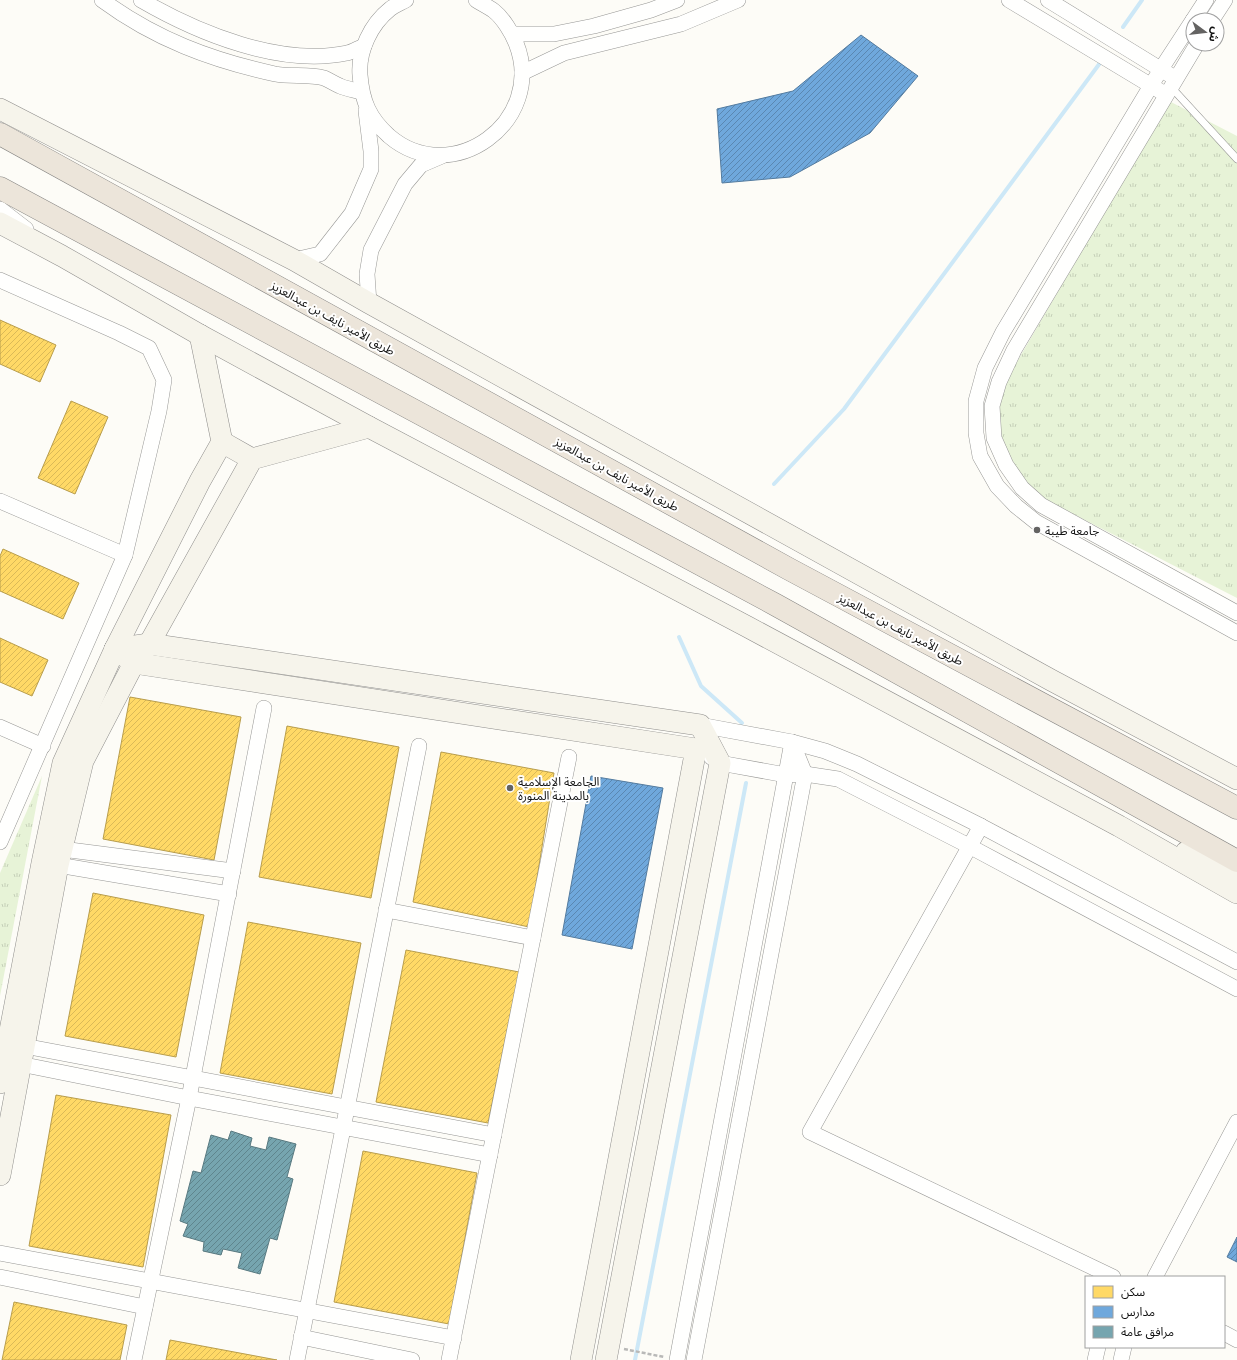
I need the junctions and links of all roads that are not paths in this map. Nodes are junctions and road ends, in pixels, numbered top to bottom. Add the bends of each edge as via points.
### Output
1 (102, 0) edge
2 (141, 0) edge
3 (406, 0) edge
4 (476, 0) edge
5 (677, 0) edge
6 (738, 0) edge
7 (1009, 0) edge
8 (1048, 0) edge
9 (1206, 0) edge
10 (1225, 0) edge
11 (395, 4) edge
12 (1198, 12) edge
13 (1217, 12) edge
14 (1185, 32) edge
15 (512, 34) junction
16 (364, 46) junction
17 (1192, 52) edge
18 (1161, 69) junction
19 (522, 73) junction
20 (1152, 86) junction
21 (1171, 87) junction
22 (363, 98) junction
23 (0, 109) edge
24 (0, 134) edge
25 (444, 155) junction
26 (1237, 159) edge
27 (0, 188) edge
28 (0, 209) edge
29 (0, 223) edge
30 (62, 256) junction
31 (294, 260) junction
32 (0, 280) edge
33 (369, 303) junction
34 (200, 335) junction
35 (369, 427) junction
36 (222, 442) junction
37 (252, 459) junction
38 (0, 501) edge
39 (125, 555) junction
40 (1237, 613) edge
41 (1237, 633) edge
42 (149, 644) junction
43 (115, 649) junction
44 (134, 663) junction
45 (264, 708) dead end
46 (700, 725) junction
47 (0, 727) edge
48 (792, 742) junction
49 (43, 746) junction
50 (419, 746) dead end
51 (696, 749) junction
52 (569, 757) dead end
53 (720, 762) junction
54 (805, 774) junction
55 (786, 775) junction
56 (1237, 778) edge
57 (1237, 808) edge
58 (981, 826) junction
59 (1119, 826) junction
60 (0, 842) edge
61 (969, 846) junction
62 (60, 857) junction
63 (1237, 861) edge
64 (233, 871) junction
65 (1237, 872) edge
66 (1237, 893) edge
67 (228, 894) junction
68 (386, 910) junction
69 (533, 938) junction
70 (1237, 962) edge
71 (1237, 989) edge
72 (22, 1055) junction
73 (193, 1077) junction
74 (0, 1083) edge
75 (189, 1098) junction
76 (346, 1108) junction
77 (1237, 1122) edge
78 (343, 1127) junction
79 (494, 1135) junction
80 (490, 1155) junction
81 (0, 1175) edge
82 (0, 1253) edge
83 (1111, 1276) edge
84 (1156, 1276) edge
85 (0, 1277) edge
86 (150, 1280) junction
87 (145, 1307) junction
88 (307, 1311) junction
89 (1225, 1334) edge
90 (301, 1337) junction
91 (454, 1338) junction
92 (1237, 1340) edge
93 (1098, 1348) edge
94 (1124, 1348) edge
95 (612, 1354) edge
96 (134, 1360) edge
97 (297, 1360) edge
98 (412, 1360) edge
99 (450, 1360) edge
100 (581, 1360) edge
101 (677, 1360) edge
102 (694, 1360) edge
103 (1095, 1360) edge
104 (1121, 1360) edge

1 - 22 street via 157,35 200,53 277,74 323,78
2 - 16 street via 202,31 267,51 324,56 348,53
3 - 11 street
4 - 15 street via 495,12
5 - 15 street via 652,10 594,26 554,34
6 - 19 street via 681,24 564,53
7 - 20 street
8 - 18 street
9 - 12 street
10 - 13 street
11 - 16 street via 374,25
14 - 18 street
15 - 19 street via 520,53
16 - 22 street via 359,69
17 - 21 street
18 - 20 street
18 - 21 street
19 - 25 street via 519,97 508,119 496,133 471,149
20 - 21 street
20 - 41 street via 1003,332 985,368 976,401 976,433 980,456 997,486 1036,522
21 - 26 lane
21 - 40 street via 1014,350 999,382 992,406 994,438 1014,477 1041,505
22 - 25 street via 378,126 398,143 422,153
22 - 31 street via 372,151 371,169 357,202 352,213 320,254
23 - 31 main road
24 - 57 highway, طريق الأمير نايف بن عبدالعزيز via 789,570
25 - 33 street via 421,165 405,184 371,250 367,274
27 - 63 highway via 776,605
28 - 30 street
29 - 30 main road
30 - 34 main road
31 - 33 main road
32 - 39 street via 149,348 164,380 159,412
33 - 56 main road via 1052,680
34 - 35 main road
34 - 36 main road
35 - 37 main road
35 - 59 main road
36 - 37 main road
36 - 43 main road via 200,480
37 - 42 main road
38 - 39 street
39 - 49 street
42 - 43 main road
42 - 44 main road
42 - 46 main road
43 - 44 main road
43 - 74 main road via 62,763
44 - 51 main road
44 - 62 main road via 83,761
45 - 64 street
46 - 48 street
46 - 51 street
46 - 53 main road
47 - 49 street
48 - 54 street
48 - 55 street
48 - 58 street via 825,751 857,764
49 - 60 street
50 - 68 street
51 - 53 street
51 - 100 main road
52 - 69 street
53 - 55 street
53 - 95 main road
54 - 55 street
54 - 61 street via 838,778
54 - 102 street
55 - 101 street
58 - 61 street
58 - 70 street
59 - 65 main road
59 - 66 main road
61 - 71 street
61 - 83 street via 810,1132
62 - 64 street
62 - 67 street
62 - 72 main road
64 - 67 street
67 - 73 street
68 - 69 street
68 - 76 street
69 - 79 street
72 - 73 street
72 - 75 street
72 - 81 main road
73 - 75 street
73 - 76 street
75 - 78 street
75 - 86 street
76 - 78 street
76 - 79 street
77 - 84 street
78 - 80 street
78 - 88 street
79 - 80 street
80 - 91 street
82 - 86 street
85 - 87 street
86 - 87 street
86 - 88 street
87 - 96 street
88 - 90 street
88 - 91 street
89 - 92 street
90 - 97 street
90 - 98 street
91 - 99 street
93 - 103 street
94 - 104 street

